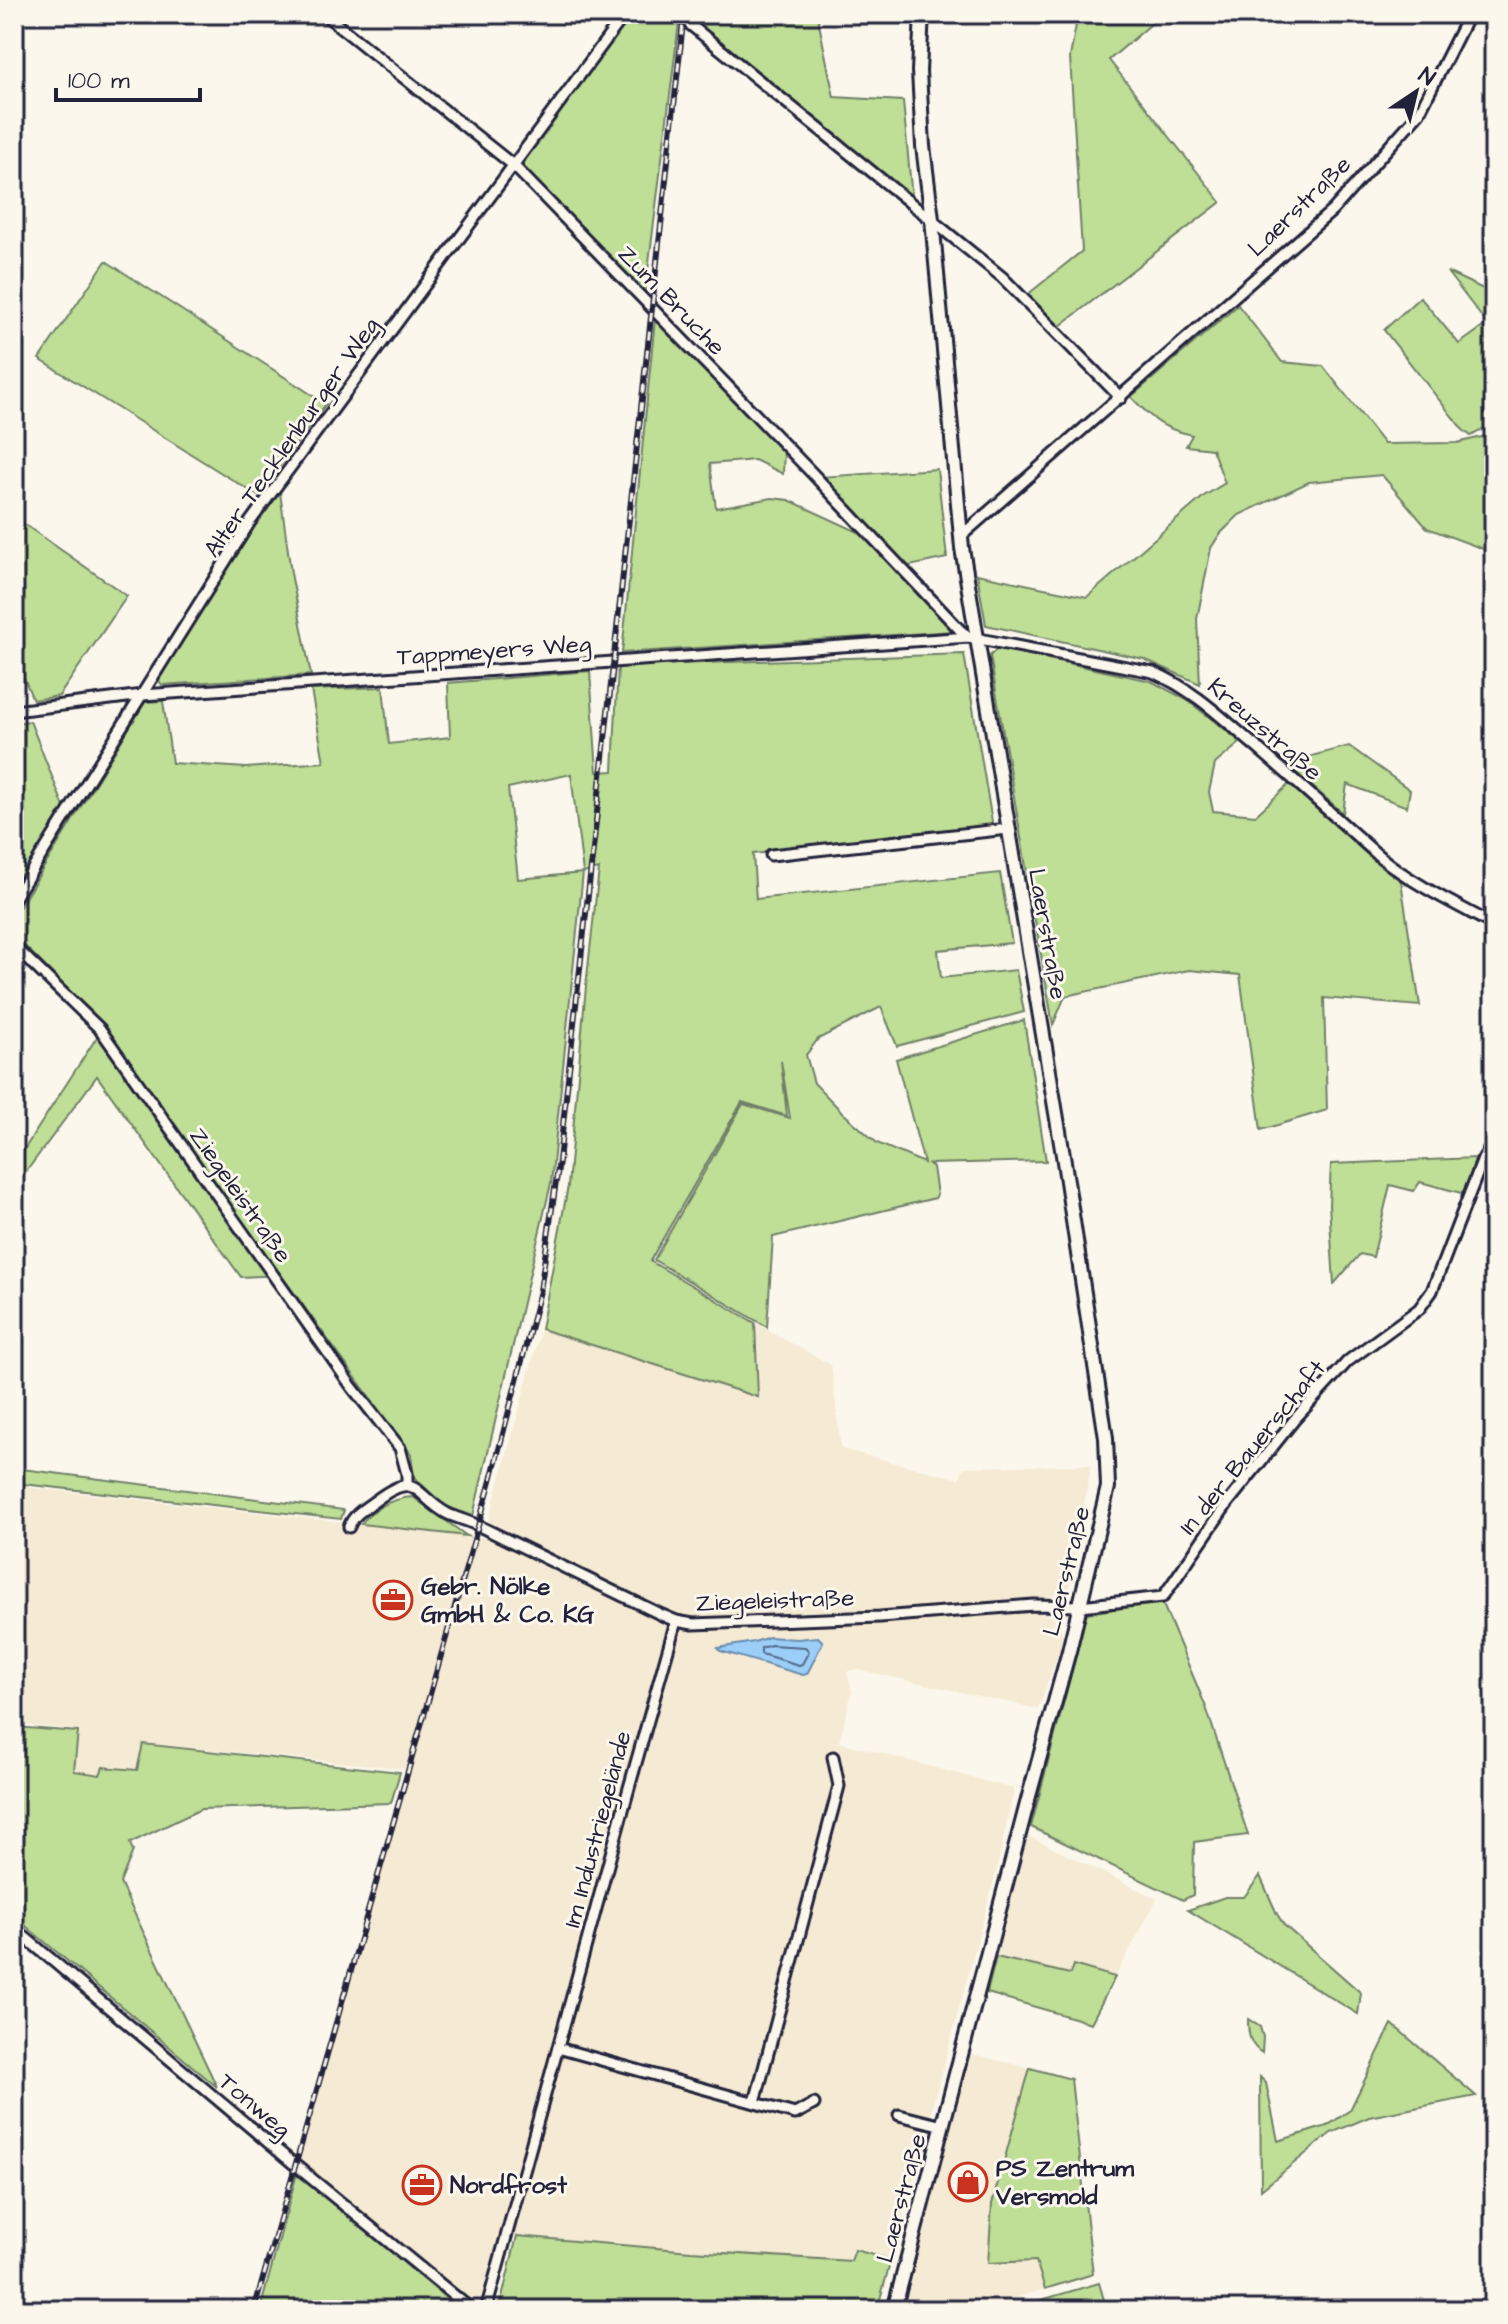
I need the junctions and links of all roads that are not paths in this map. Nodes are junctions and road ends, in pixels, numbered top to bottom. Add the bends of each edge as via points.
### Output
1 (324, 14) edge
2 (625, 14) edge
3 (677, 14) edge
4 (922, 14) edge
5 (1469, 14) edge
6 (513, 165) junction
7 (932, 219) junction
8 (1121, 398) junction
9 (961, 536) junction
10 (973, 637) junction
11 (143, 695) junction
12 (14, 711) edge
13 (1008, 829) junction
14 (771, 855) dead end
15 (14, 899) edge
16 (1494, 925) edge
17 (14, 946) edge
18 (1494, 1142) edge
19 (407, 1485) junction
20 (349, 1527) dead end
21 (1080, 1606) junction
22 (676, 1621) junction
23 (833, 1757) dead end
24 (14, 1928) edge
25 (558, 2048) junction
26 (755, 2102) junction
27 (814, 2104) dead end
28 (899, 2115) dead end
29 (943, 2126) junction
30 (472, 2310) edge
31 (486, 2310) edge
32 (894, 2310) edge

1 - 6 street, Zum Bruche
2 - 6 street, Alter Tecklenburger Weg
3 - 7 street
4 - 7 main road, Laerstraße via 919,71
5 - 8 street, Laerstraße via 1419,113 1333,210
6 - 10 street, Zum Bruche via 960,630
6 - 11 street, Alter Tecklenburger Weg via 250,522
7 - 8 street via 1002,277
7 - 9 main road, Laerstraße
8 - 9 street, Laerstraße
9 - 10 main road, Laerstraße
10 - 11 street, Tappmeyers Weg
10 - 13 main road, Laerstraße
10 - 16 street, Kreuzstraße via 1153,672 1175,681 1382,858 1425,889
11 - 12 street, Tappmeyers Weg
11 - 15 street, Alter Tecklenburger Weg
13 - 14 street
13 - 21 main road, Laerstraße via 1106,1438 1108,1487
17 - 19 street, Ziegeleistraße via 100,1029 400,1448
18 - 21 street, In der Bauerschaft via 1432,1291 1419,1309 1348,1361 1303,1410 1227,1504 1163,1597
19 - 20 street via 383,1494
19 - 22 street, Ziegeleistraße via 447,1513
21 - 22 street, Ziegeleistraße
21 - 29 main road, Laerstraße
22 - 25 street, Im Industriegelände
23 - 26 street via 839,1786
24 - 30 street, Tonweg
25 - 26 street
25 - 31 street, Im Industriegelände
26 - 27 street via 795,2114
28 - 29 street
29 - 32 main road, Laerstraße

